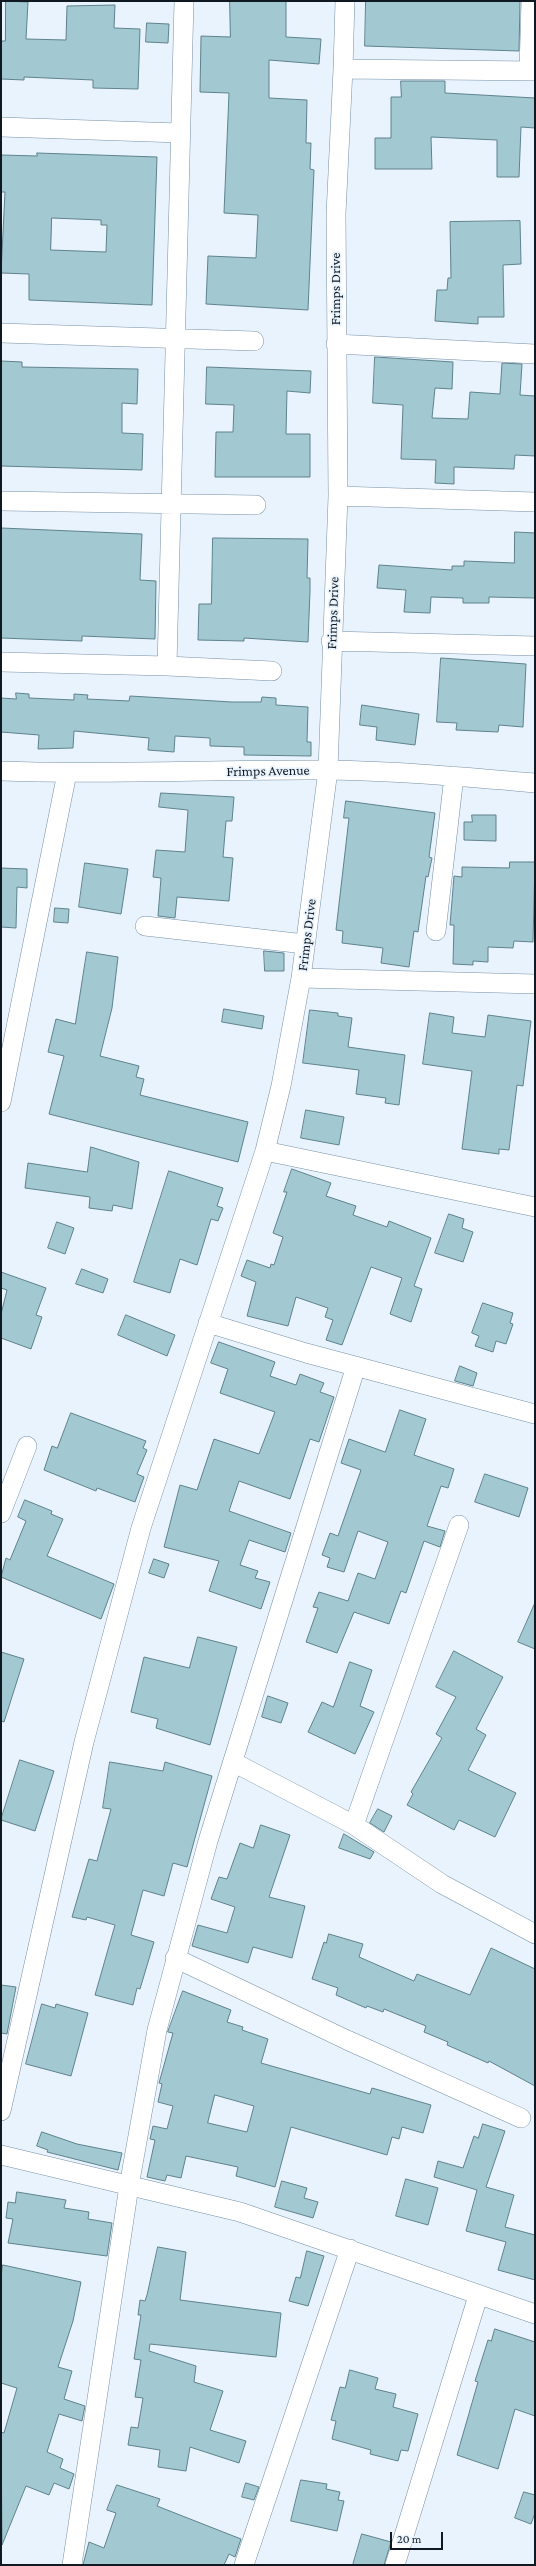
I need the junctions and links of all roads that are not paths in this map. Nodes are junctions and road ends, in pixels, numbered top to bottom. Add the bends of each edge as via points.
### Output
1 (184, 1) edge
2 (345, 1) edge
3 (531, 1) edge
4 (343, 69) junction
5 (532, 70) edge
6 (1, 127) edge
7 (180, 133) junction
8 (1, 333) edge
9 (177, 339) junction
10 (254, 341) dead end
11 (336, 344) junction
12 (535, 354) edge
13 (338, 496) junction
14 (1, 501) edge
15 (535, 502) edge
16 (172, 505) junction
17 (256, 505) dead end
18 (331, 641) junction
19 (535, 646) edge
20 (1, 662) edge
21 (167, 666) junction
22 (272, 671) dead end
23 (328, 770) junction
24 (1, 771) edge
25 (67, 773) junction
26 (454, 776) junction
27 (535, 783) edge
28 (145, 926) dead end
29 (436, 931) dead end
30 (305, 944) junction
31 (301, 978) junction
32 (535, 984) edge
33 (1, 1102) edge
34 (265, 1151) junction
35 (535, 1207) edge
36 (208, 1323) junction
37 (356, 1366) junction
38 (535, 1414) edge
39 (27, 1446) dead end
40 (1, 1513) edge
41 (459, 1525) dead end
42 (233, 1762) junction
43 (354, 1825) junction
44 (535, 1934) edge
45 (175, 1958) junction
46 (1, 2111) edge
47 (521, 2118) dead end
48 (1, 2155) edge
49 (130, 2186) junction
50 (350, 2249) junction
51 (478, 2296) junction
52 (535, 2314) edge
53 (72, 2565) edge
54 (244, 2565) edge
55 (395, 2565) edge

1 - 7 street
2 - 4 street, Frimps Drive
3 - 5 street
4 - 5 street
4 - 11 street, Frimps Drive via 336,214
6 - 7 street
7 - 9 street
8 - 9 street
9 - 10 street
9 - 16 street
11 - 12 street
11 - 13 street, Frimps Drive
13 - 15 street
13 - 18 street, Frimps Drive
14 - 16 street
16 - 17 street
16 - 21 street
18 - 19 street
18 - 23 street, Frimps Drive
20 - 21 street
21 - 22 street
23 - 25 street, Frimps Avenue
23 - 26 street, Frimps Avenue
23 - 30 street, Frimps Drive
24 - 25 street, Frimps Avenue
25 - 33 street
26 - 27 street, Frimps Avenue
26 - 29 street
28 - 30 street
30 - 31 street, Frimps Drive
31 - 32 street
31 - 34 street, Frimps Drive via 281,1086
34 - 35 street
34 - 36 street, Frimps Drive
36 - 37 street
36 - 46 street, Frimps Drive via 141,1528 86,1735
37 - 38 street
37 - 42 street
39 - 40 street
41 - 43 street
42 - 43 street
42 - 45 street
43 - 44 street via 442,1884
45 - 47 street via 347,2040
45 - 49 street via 157,2030
48 - 49 street
49 - 50 street via 240,2212
49 - 53 street
50 - 51 street
50 - 54 street
51 - 52 street
51 - 55 street

